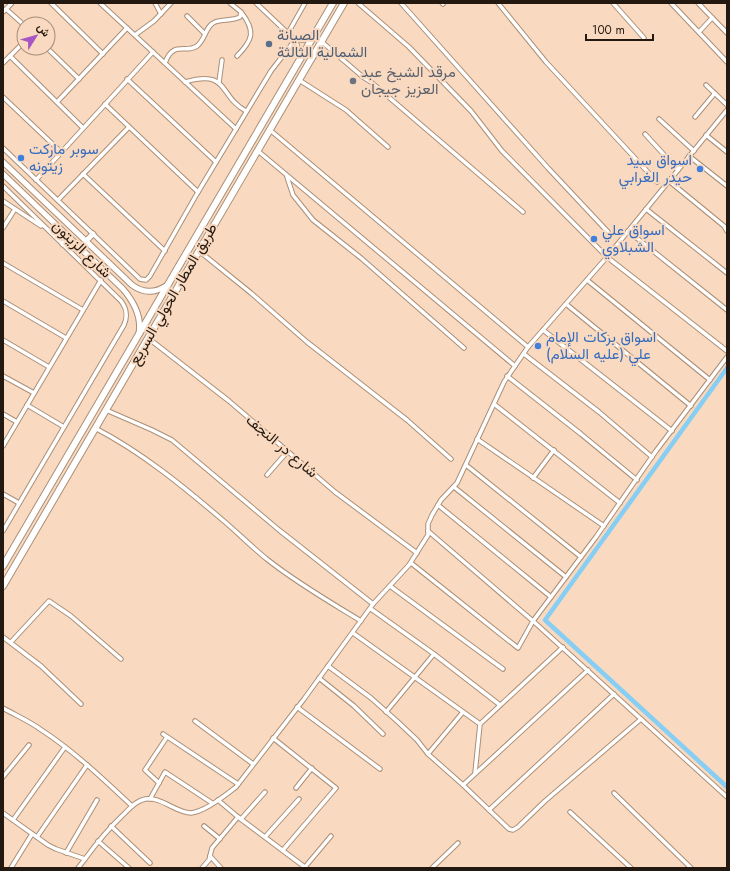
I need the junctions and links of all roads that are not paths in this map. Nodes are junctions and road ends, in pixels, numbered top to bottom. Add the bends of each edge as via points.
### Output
1 (12, 3) edge
2 (51, 3) edge
3 (100, 3) edge
4 (155, 3) edge
5 (171, 3) edge
6 (230, 3) edge
7 (256, 3) edge
8 (305, 3) edge
9 (333, 3) edge
10 (344, 3) edge
11 (358, 3) edge
12 (401, 3) edge
13 (498, 3) edge
14 (613, 3) edge
15 (671, 3) edge
16 (698, 3) edge
17 (6, 9) junction
18 (3, 12) edge
19 (241, 12) junction
20 (161, 14) junction
21 (188, 16) dead end
22 (16, 18) edge
23 (712, 18) junction
24 (127, 28) junction
25 (699, 32) junction
26 (288, 33) junction
27 (727, 33) edge
28 (205, 34) junction
29 (315, 34) junction
30 (135, 35) junction
31 (644, 38) dead end
32 (295, 40) junction
33 (322, 42) junction
34 (16, 50) edge
35 (153, 52) junction
36 (103, 54) junction
37 (10, 56) junction
38 (56, 56) edge
39 (237, 56) dead end
40 (222, 60) dead end
41 (300, 60) junction
42 (727, 62) edge
43 (3, 63) edge
44 (165, 63) junction
45 (79, 79) junction
46 (128, 79) junction
47 (299, 80) junction
48 (185, 82) junction
49 (219, 82) junction
50 (706, 85) dead end
51 (715, 93) junction
52 (3, 97) edge
53 (57, 102) junction
54 (104, 104) junction
55 (727, 105) edge
56 (246, 111) junction
57 (726, 113) edge
58 (695, 116) dead end
59 (659, 119) dead end
60 (129, 127) junction
61 (83, 128) junction
62 (236, 129) junction
63 (270, 130) junction
64 (645, 134) dead end
65 (706, 136) junction
66 (388, 147) dead end
67 (3, 148) edge
68 (258, 151) junction
69 (694, 151) junction
70 (61, 152) junction
71 (727, 152) edge
72 (689, 156) junction
73 (3, 162) edge
74 (216, 162) junction
75 (678, 170) junction
76 (3, 174) edge
77 (83, 174) junction
78 (287, 176) junction
79 (36, 180) junction
80 (669, 181) junction
81 (657, 182) dead end
82 (3, 186) edge
83 (727, 186) edge
84 (198, 192) junction
85 (58, 200) junction
86 (3, 201) edge
87 (15, 209) junction
88 (646, 209) junction
89 (522, 212) dead end
90 (3, 228) edge
91 (49, 230) junction
92 (628, 231) junction
93 (727, 231) edge
94 (608, 232) dead end
95 (93, 234) junction
96 (68, 236) junction
97 (86, 241) junction
98 (62, 244) junction
99 (165, 251) junction
100 (199, 252) junction
101 (607, 257) junction
102 (3, 263) edge
103 (114, 268) junction
104 (727, 273) edge
105 (108, 274) junction
106 (101, 280) junction
107 (587, 280) junction
108 (166, 286) junction
109 (3, 301) edge
110 (566, 304) junction
111 (83, 310) junction
112 (727, 310) edge
113 (543, 330) junction
114 (139, 337) junction
115 (66, 338) junction
116 (148, 338) junction
117 (3, 340) edge
118 (464, 348) dead end
119 (528, 348) junction
120 (727, 351) edge
121 (524, 354) junction
122 (727, 357) edge
123 (515, 366) junction
124 (49, 368) junction
125 (3, 376) edge
126 (507, 376) junction
127 (710, 380) junction
128 (34, 393) junction
129 (494, 404) junction
130 (27, 405) junction
131 (691, 406) junction
132 (106, 410) junction
133 (3, 414) edge
134 (17, 422) junction
135 (64, 427) junction
136 (95, 428) junction
137 (672, 431) junction
138 (476, 439) junction
139 (3, 446) edge
140 (554, 450) junction
141 (287, 452) junction
142 (652, 457) junction
143 (452, 459) dead end
144 (466, 465) junction
145 (267, 475) dead end
146 (533, 478) junction
147 (636, 480) junction
148 (454, 487) junction
149 (3, 494) edge
150 (19, 503) junction
151 (620, 503) junction
152 (438, 505) junction
153 (604, 526) junction
154 (3, 531) edge
155 (428, 531) junction
156 (417, 553) junction
157 (581, 557) junction
158 (411, 562) junction
159 (3, 566) edge
160 (566, 577) junction
161 (3, 586) edge
162 (390, 586) junction
163 (551, 597) junction
164 (373, 604) junction
165 (371, 609) junction
166 (361, 621) junction
167 (533, 621) junction
168 (353, 633) junction
169 (3, 637) edge
170 (11, 642) junction
171 (563, 647) junction
172 (434, 654) junction
173 (120, 659) dead end
174 (328, 666) junction
175 (503, 669) dead end
176 (588, 670) junction
177 (319, 678) junction
178 (415, 678) junction
179 (614, 694) junction
180 (81, 704) dead end
181 (500, 705) junction
182 (297, 707) junction
183 (3, 708) edge
184 (386, 712) junction
185 (463, 712) junction
186 (640, 719) junction
187 (195, 721) dead end
188 (480, 724) junction
189 (164, 734) dead end
190 (383, 734) dead end
191 (168, 737) junction
192 (273, 738) junction
193 (29, 745) dead end
194 (65, 748) junction
195 (428, 754) junction
196 (253, 764) junction
197 (87, 765) junction
198 (312, 768) junction
199 (380, 769) dead end
200 (476, 773) junction
201 (3, 778) edge
202 (160, 783) junction
203 (238, 784) junction
204 (463, 784) junction
205 (296, 788) dead end
206 (265, 792) dead end
207 (614, 793) dead end
208 (727, 797) edge
209 (299, 799) dead end
210 (97, 800) dead end
211 (150, 800) junction
212 (218, 800) junction
213 (212, 803) junction
214 (132, 806) junction
215 (489, 810) junction
216 (570, 812) dead end
217 (3, 813) edge
218 (240, 818) junction
219 (13, 820) junction
220 (111, 826) junction
221 (204, 826) dead end
222 (32, 834) junction
223 (331, 836) dead end
224 (37, 837) junction
225 (265, 837) junction
226 (220, 839) junction
227 (98, 841) junction
228 (458, 843) dead end
229 (283, 850) junction
230 (66, 853) junction
231 (210, 856) junction
232 (85, 859) junction
233 (150, 863) dead end
234 (80, 867) edge
235 (305, 867) edge
236 (11, 868) edge
237 (129, 868) edge
238 (202, 868) edge
239 (221, 868) edge
240 (432, 868) edge
241 (631, 868) edge
242 (691, 868) edge

1 - 17 street
2 - 36 street
3 - 24 street
4 - 20 street
5 - 20 street
6 - 19 street
7 - 26 street
8 - 26 street
9 - 29 highway, طريق المطار الحولي السريع
10 - 33 highway, طريق المطار الحولي السريع
11 - 101 street via 392,31 433,71 502,151
12 - 94 street
13 - 81 street via 546,62
14 - 31 street
15 - 25 street
16 - 23 street
17 - 18 street
17 - 22 street
19 - 28 street via 240,17 216,21 209,25
19 - 39 street via 249,22 251,38
20 - 30 street
21 - 28 street
23 - 25 street
23 - 27 street
24 - 30 street
24 - 36 street
25 - 42 street
26 - 32 street
28 - 44 street via 196,46 179,48 171,52
29 - 32 street via 306,40
29 - 41 highway, طريق المطار الحولي السريع
30 - 35 street
32 - 41 street
32 - 56 street via 271,71
33 - 47 highway, طريق المطار الحولي السريع
33 - 89 street
34 - 37 street
35 - 44 street
35 - 46 street
36 - 45 street
37 - 43 street
37 - 53 street
38 - 45 street
40 - 49 street
41 - 108 highway, طريق المطار الحولي السريع
44 - 48 street
45 - 53 street
46 - 54 street
46 - 74 street
47 - 63 highway, طريق المطار الحولي السريع
47 - 66 street via 346,110
48 - 49 street via 199,78
48 - 62 street
49 - 56 street via 239,107
50 - 51 street
51 - 55 street
51 - 58 street
52 - 70 street
53 - 61 street
54 - 60 street
54 - 61 street
56 - 62 street
57 - 65 street
59 - 69 street
60 - 77 street
60 - 84 street
61 - 70 street
62 - 74 street
63 - 68 highway, طريق المطار الحولي السريع
63 - 119 street
64 - 75 street
65 - 69 street
65 - 71 street
67 - 79 street
68 - 78 street
68 - 100 highway, طريق المطار الحولي السريع
69 - 72 street
70 - 79 street
72 - 75 street
72 - 83 street
73 - 97 main road, شارع الزيتون
74 - 84 street
75 - 80 street
76 - 96 main road, شارع الزيتون
77 - 85 street
77 - 99 street
78 - 118 street via 293,195 313,220 361,258
78 - 123 street
79 - 85 street
80 - 88 street
80 - 93 street
82 - 91 street
84 - 99 street
85 - 95 street
86 - 87 street
87 - 90 street
87 - 91 street
88 - 92 street
88 - 104 street
91 - 98 street
92 - 101 street
92 - 112 street
95 - 97 main road
95 - 99 street via 143,280 148,279
96 - 98 main road
96 - 105 main road, شارع الزيتون
97 - 103 main road, شارع الزيتون
98 - 106 street
100 - 116 highway, طريق المطار الحولي السريع
100 - 143 street
101 - 107 street
101 - 120 street
102 - 111 street
103 - 105 main road via 113,272
103 - 108 main road, شارع الزيتون via 132,285 142,290 156,291
105 - 114 main road, شارع الزيتون via 134,305 139,317
106 - 111 street
106 - 135 street via 125,305 126,319
107 - 110 street
107 - 127 street
108 - 114 highway, طريق المطار الحولي السريع
109 - 115 street
110 - 113 street
110 - 131 street
111 - 115 street
113 - 119 street
113 - 137 street
114 - 159 highway, طريق المطار الحولي السريع
115 - 124 street
116 - 132 highway, طريق المطار الحولي السريع
116 - 141 street, شارع در النجف via 229,401
117 - 124 street
119 - 121 street
121 - 123 street
121 - 142 street
122 - 127 street
123 - 126 street
124 - 128 street
125 - 128 street
126 - 129 street
126 - 147 street
127 - 131 street
128 - 130 street
129 - 138 street
129 - 140 street
130 - 134 street
130 - 135 street
131 - 137 street
132 - 136 highway, طريق المطار الحولي السريع
132 - 164 street via 158,432 177,444 279,530
133 - 134 street
134 - 139 street
135 - 150 street
136 - 161 highway, طريق المطار الحولي السريع
136 - 166 street via 154,464 267,559
137 - 142 street
138 - 144 street
138 - 146 street
140 - 146 street
140 - 151 street
141 - 145 street
141 - 156 street, شارع در النجف
142 - 147 street
144 - 148 street
144 - 157 street
146 - 153 street
147 - 151 street
148 - 152 street
148 - 160 street
149 - 150 street
150 - 154 street
151 - 153 street
152 - 155 street via 428,524
152 - 163 street
153 - 157 street
155 - 156 street
155 - 167 street
156 - 158 street
157 - 160 street
158 - 162 street
158 - 167 street via 518,648
160 - 163 street
162 - 164 street
162 - 175 street
163 - 167 street
164 - 165 street
165 - 166 street
165 - 172 street
166 - 168 street
167 - 171 street
168 - 174 street
168 - 178 street
169 - 170 street
170 - 173 street via 49,601 72,616
170 - 180 street
171 - 176 street
171 - 181 street
172 - 178 street
172 - 181 street
174 - 177 street
174 - 184 street
176 - 179 street
176 - 200 street
177 - 182 street
177 - 190 street
178 - 184 street
178 - 185 street
179 - 186 street
179 - 215 street
181 - 188 street
182 - 192 street
182 - 199 street
183 - 194 street via 40,729
184 - 195 street
185 - 188 street
185 - 195 street
186 - 208 street
186 - 215 street via 518,827 509,829
187 - 196 street
188 - 200 street
189 - 191 street
191 - 202 street via 145,770
191 - 203 street
192 - 196 street
192 - 198 street
193 - 201 street
194 - 197 street
194 - 219 street
195 - 204 street
196 - 203 street
197 - 214 street
197 - 224 street
198 - 205 street
198 - 229 street via 336,788
200 - 204 street
202 - 211 street
202 - 213 street via 165,772
203 - 212 street
204 - 215 street
206 - 218 street
207 - 242 street
209 - 225 street
210 - 230 street
211 - 213 street via 189,812
211 - 214 street via 141,800
212 - 213 street
212 - 218 street
214 - 220 street
216 - 241 street
217 - 219 street
218 - 225 street
218 - 226 street
219 - 222 street
220 - 227 street
220 - 233 street
221 - 226 street
222 - 224 street
222 - 236 street
223 - 235 street
224 - 230 street
225 - 229 street
226 - 231 street via 212,848
227 - 232 street
227 - 237 street
228 - 240 street
229 - 235 street
230 - 232 street
231 - 238 street via 208,863
231 - 239 street
232 - 234 street

